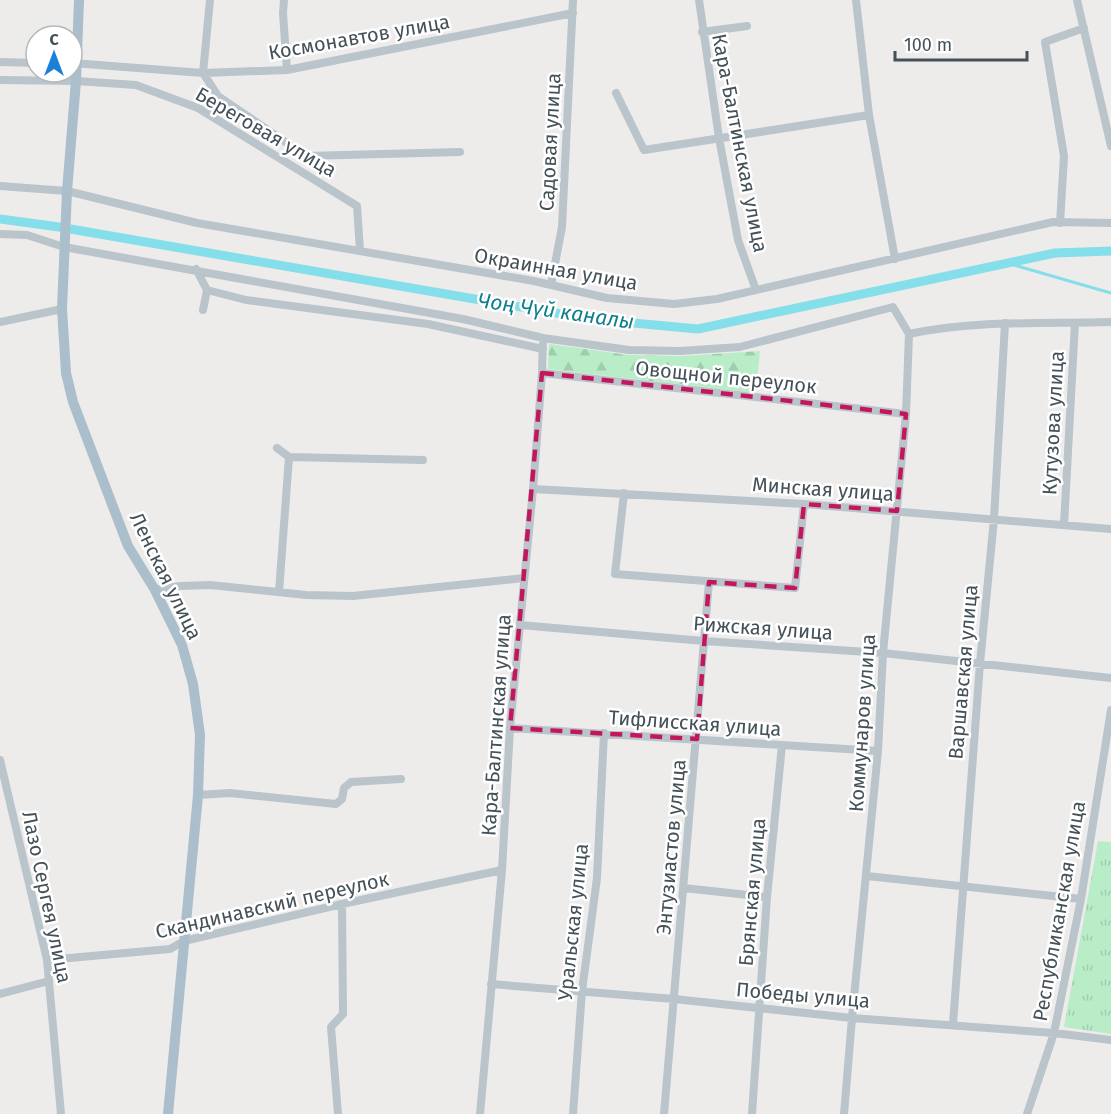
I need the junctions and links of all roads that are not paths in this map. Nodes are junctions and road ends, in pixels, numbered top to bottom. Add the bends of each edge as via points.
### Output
1 (79, 0) edge
2 (210, 0) edge
3 (284, 0) edge
4 (573, 0) edge
5 (699, 0) edge
6 (856, 0) edge
7 (1077, 0) edge
8 (573, 13) junction
9 (77, 24) edge
10 (747, 26) dead end
11 (1084, 28) junction
12 (702, 32) junction
13 (0, 62) edge
14 (24, 63) edge
15 (84, 64) edge
16 (287, 70) junction
17 (203, 73) junction
18 (0, 80) edge
19 (24, 80) edge
20 (84, 82) edge
21 (76, 84) edge
22 (616, 93) dead end
23 (869, 115) junction
24 (719, 138) junction
25 (1111, 146) edge
26 (460, 152) dead end
27 (0, 186) edge
28 (67, 193) junction
29 (1060, 223) junction
30 (1111, 223) edge
31 (0, 234) edge
32 (64, 243) junction
33 (360, 251) junction
34 (895, 259) junction
35 (196, 269) junction
36 (551, 285) junction
37 (207, 290) junction
38 (756, 290) junction
39 (62, 309) junction
40 (202, 310) dead end
41 (0, 322) edge
42 (1111, 322) edge
43 (1005, 323) junction
44 (1075, 323) junction
45 (909, 334) junction
46 (543, 338) junction
47 (543, 349) junction
48 (542, 373) junction
49 (906, 414) junction
50 (277, 448) dead end
51 (289, 457) junction
52 (423, 460) dead end
53 (533, 489) junction
54 (624, 493) junction
55 (804, 504) junction
56 (897, 511) junction
57 (994, 519) junction
58 (1064, 525) junction
59 (1111, 529) edge
60 (524, 578) junction
61 (708, 582) junction
62 (155, 590) junction
63 (279, 592) junction
64 (520, 625) junction
65 (704, 641) junction
66 (883, 653) junction
67 (980, 663) junction
68 (1111, 678) edge
69 (1111, 710) edge
70 (510, 728) junction
71 (604, 733) junction
72 (697, 739) junction
73 (782, 745) junction
74 (878, 751) junction
75 (0, 760) edge
76 (401, 779) dead end
77 (198, 795) junction
78 (502, 870) junction
79 (867, 876) junction
80 (962, 886) junction
81 (684, 888) junction
82 (767, 897) junction
83 (1081, 899) junction
84 (342, 904) junction
85 (184, 941) junction
86 (47, 960) junction
87 (49, 981) junction
88 (491, 984) junction
89 (582, 991) junction
90 (0, 994) edge
91 (674, 999) junction
92 (759, 1008) junction
93 (852, 1018) junction
94 (953, 1024) junction
95 (1054, 1033) junction
96 (1111, 1040) edge
97 (61, 1114) edge
98 (168, 1114) edge
99 (338, 1114) edge
100 (480, 1114) edge
101 (573, 1114) edge
102 (664, 1114) edge
103 (752, 1114) edge
104 (844, 1114) edge
105 (1027, 1114) edge

1 - 9 main road, Ленская улица
2 - 17 street
3 - 16 street
4 - 8 street, Садовая улица
5 - 12 street, Кара-Балтинская улица
6 - 23 street
7 - 11 street
8 - 16 street, Космонавтов улица
8 - 36 street, Садовая улица via 562,227
10 - 12 street
11 - 25 street
11 - 29 street via 1045,42 1064,156
12 - 24 street, Кара-Балтинская улица
13 - 14 street
15 - 17 street, Космонавтов улица
16 - 17 street, Космонавтов улица
17 - 26 street, Береговая улица via 218,96 306,156
18 - 19 street
20 - 33 street, Береговая улица via 136,85 198,108 357,206
21 - 28 main road, Ленская улица
22 - 24 street via 644,150
23 - 24 street
23 - 34 street
24 - 38 street, Кара-Балтинская улица via 738,240
27 - 28 street
28 - 32 main road, Ленская улица
28 - 33 street, Окраинная улица via 197,223
29 - 30 street, Окраинная улица
29 - 34 street, Окраинная улица
31 - 32 street
32 - 35 street
32 - 39 main road, Ленская улица
33 - 36 street, Окраинная улица
34 - 38 street, Окраинная улица
35 - 37 street
35 - 46 street via 463,319
36 - 38 street, Окраинная улица via 607,298 674,304
37 - 40 street
37 - 47 street via 246,300 428,324
39 - 41 street
39 - 62 main road, Ленская улица via 66,373 73,402 128,546
42 - 44 street
43 - 44 street
43 - 45 street
43 - 57 street, Варшавская улица
44 - 58 street, Кутузова улица
45 - 46 street via 893,307 740,347 629,350
45 - 49 street, Коммунаров улица
46 - 47 street, Кара-Балтинская улица
47 - 48 street, Кара-Балтинская улица
48 - 49 street, Овощной переулок
48 - 53 street, Кара-Балтинская улица
49 - 56 street, Коммунаров улица
50 - 51 street
51 - 52 street
51 - 63 street
53 - 54 street, Минская улица
53 - 60 street, Кара-Балтинская улица
54 - 55 street, Минская улица
54 - 61 street via 615,574
55 - 56 street, Минская улица
55 - 61 street via 795,588
56 - 57 street, Минская улица
56 - 66 street, Коммунаров улица
57 - 58 street, Минская улица
57 - 67 street, Варшавская улица
58 - 59 street, Минская улица
60 - 63 street via 353,596
60 - 64 street, Кара-Балтинская улица
61 - 65 street, Энтузиастов улица
62 - 63 street via 210,585
62 - 77 main road, Ленская улица via 182,645 194,684 200,735
64 - 65 street, Рижская улица
64 - 70 street, Кара-Балтинская улица
65 - 66 street, Рижская улица
65 - 72 street, Энтузиастов улица
66 - 67 street, Рижская улица
66 - 74 street, Коммунаров улица
67 - 68 street, Рижская улица
67 - 80 street, Варшавская улица
69 - 83 street, Республиканская улица
70 - 71 street, Тифлисская улица
70 - 78 street, Кара-Балтинская улица
71 - 72 street, Тифлисская улица
71 - 89 street, Уральская улица via 597,878
72 - 73 street, Тифлисская улица
72 - 81 street, Энтузиастов улица
73 - 74 street, Тифлисская улица
73 - 82 street, Брянская улица
74 - 79 street, Коммунаров улица
75 - 86 street, Лазо Сергея улица
76 - 77 street via 351,782 336,804 230,793
77 - 85 main road, Ленская улица
78 - 84 street, Скандинавский переулок
78 - 88 street, Кара-Балтинская улица
79 - 80 street
79 - 93 street, Коммунаров улица
80 - 83 street
80 - 94 street, Варшавская улица
81 - 82 street
81 - 91 street, Энтузиастов улица
82 - 92 street, Брянская улица
83 - 95 street, Республиканская улица
84 - 85 street, Скандинавский переулок
84 - 99 street via 344,1014 331,1027
85 - 86 street, Скандинавский переулок via 170,949
85 - 98 main road, Ленская улица
86 - 87 street, Лазо Сергея улица
87 - 90 street
87 - 97 street, Лазо Сергея улица
88 - 89 street, Победы улица
88 - 100 street, Кара-Балтинская улица
89 - 91 street, Победы улица
89 - 101 street, Уральская улица
91 - 92 street, Победы улица
91 - 102 street, Энтузиастов улица
92 - 93 street, Победы улица
92 - 103 street, Брянская улица
93 - 94 street, Победы улица
93 - 104 street, Коммунаров улица
94 - 95 street, Победы улица
95 - 96 street, Победы улица
95 - 105 street, Республиканская улица

